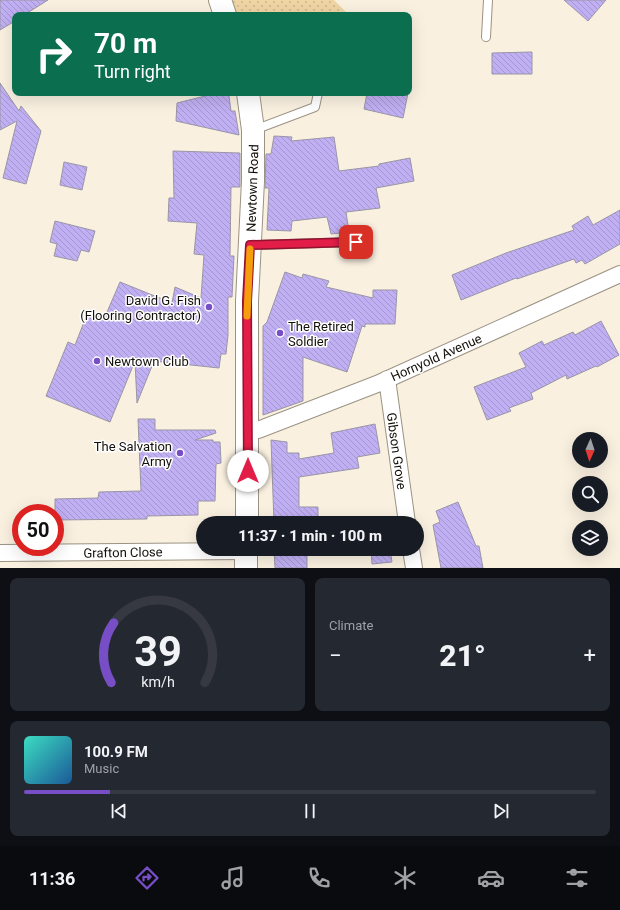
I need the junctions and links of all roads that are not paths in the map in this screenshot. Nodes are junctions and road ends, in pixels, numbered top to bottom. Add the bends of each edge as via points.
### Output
1 (220, 0) edge
2 (488, 0) edge
3 (224, 12) edge
4 (486, 37) dead end
5 (248, 96) edge
6 (317, 96) edge
7 (253, 130) junction
8 (356, 242) dead end
9 (250, 245) junction
10 (620, 274) edge
11 (387, 379) junction
12 (248, 432) junction
13 (247, 516) edge
14 (406, 516) edge
15 (0, 553) edge
16 (196, 555) edge
17 (412, 556) edge
18 (414, 568) edge

1 - 3 main road
2 - 4 lane
5 - 7 main road, Newtown Road
6 - 7 lane via 315,107
7 - 9 main road, Newtown Road
8 - 9 lane
9 - 12 main road, Newtown Road via 247,301
10 - 11 street, Hornyold Avenue
11 - 12 street, Hornyold Avenue
11 - 14 street, Gibson Grove
12 - 13 main road, Newtown Road
15 - 16 street, Grafton Close
17 - 18 street

